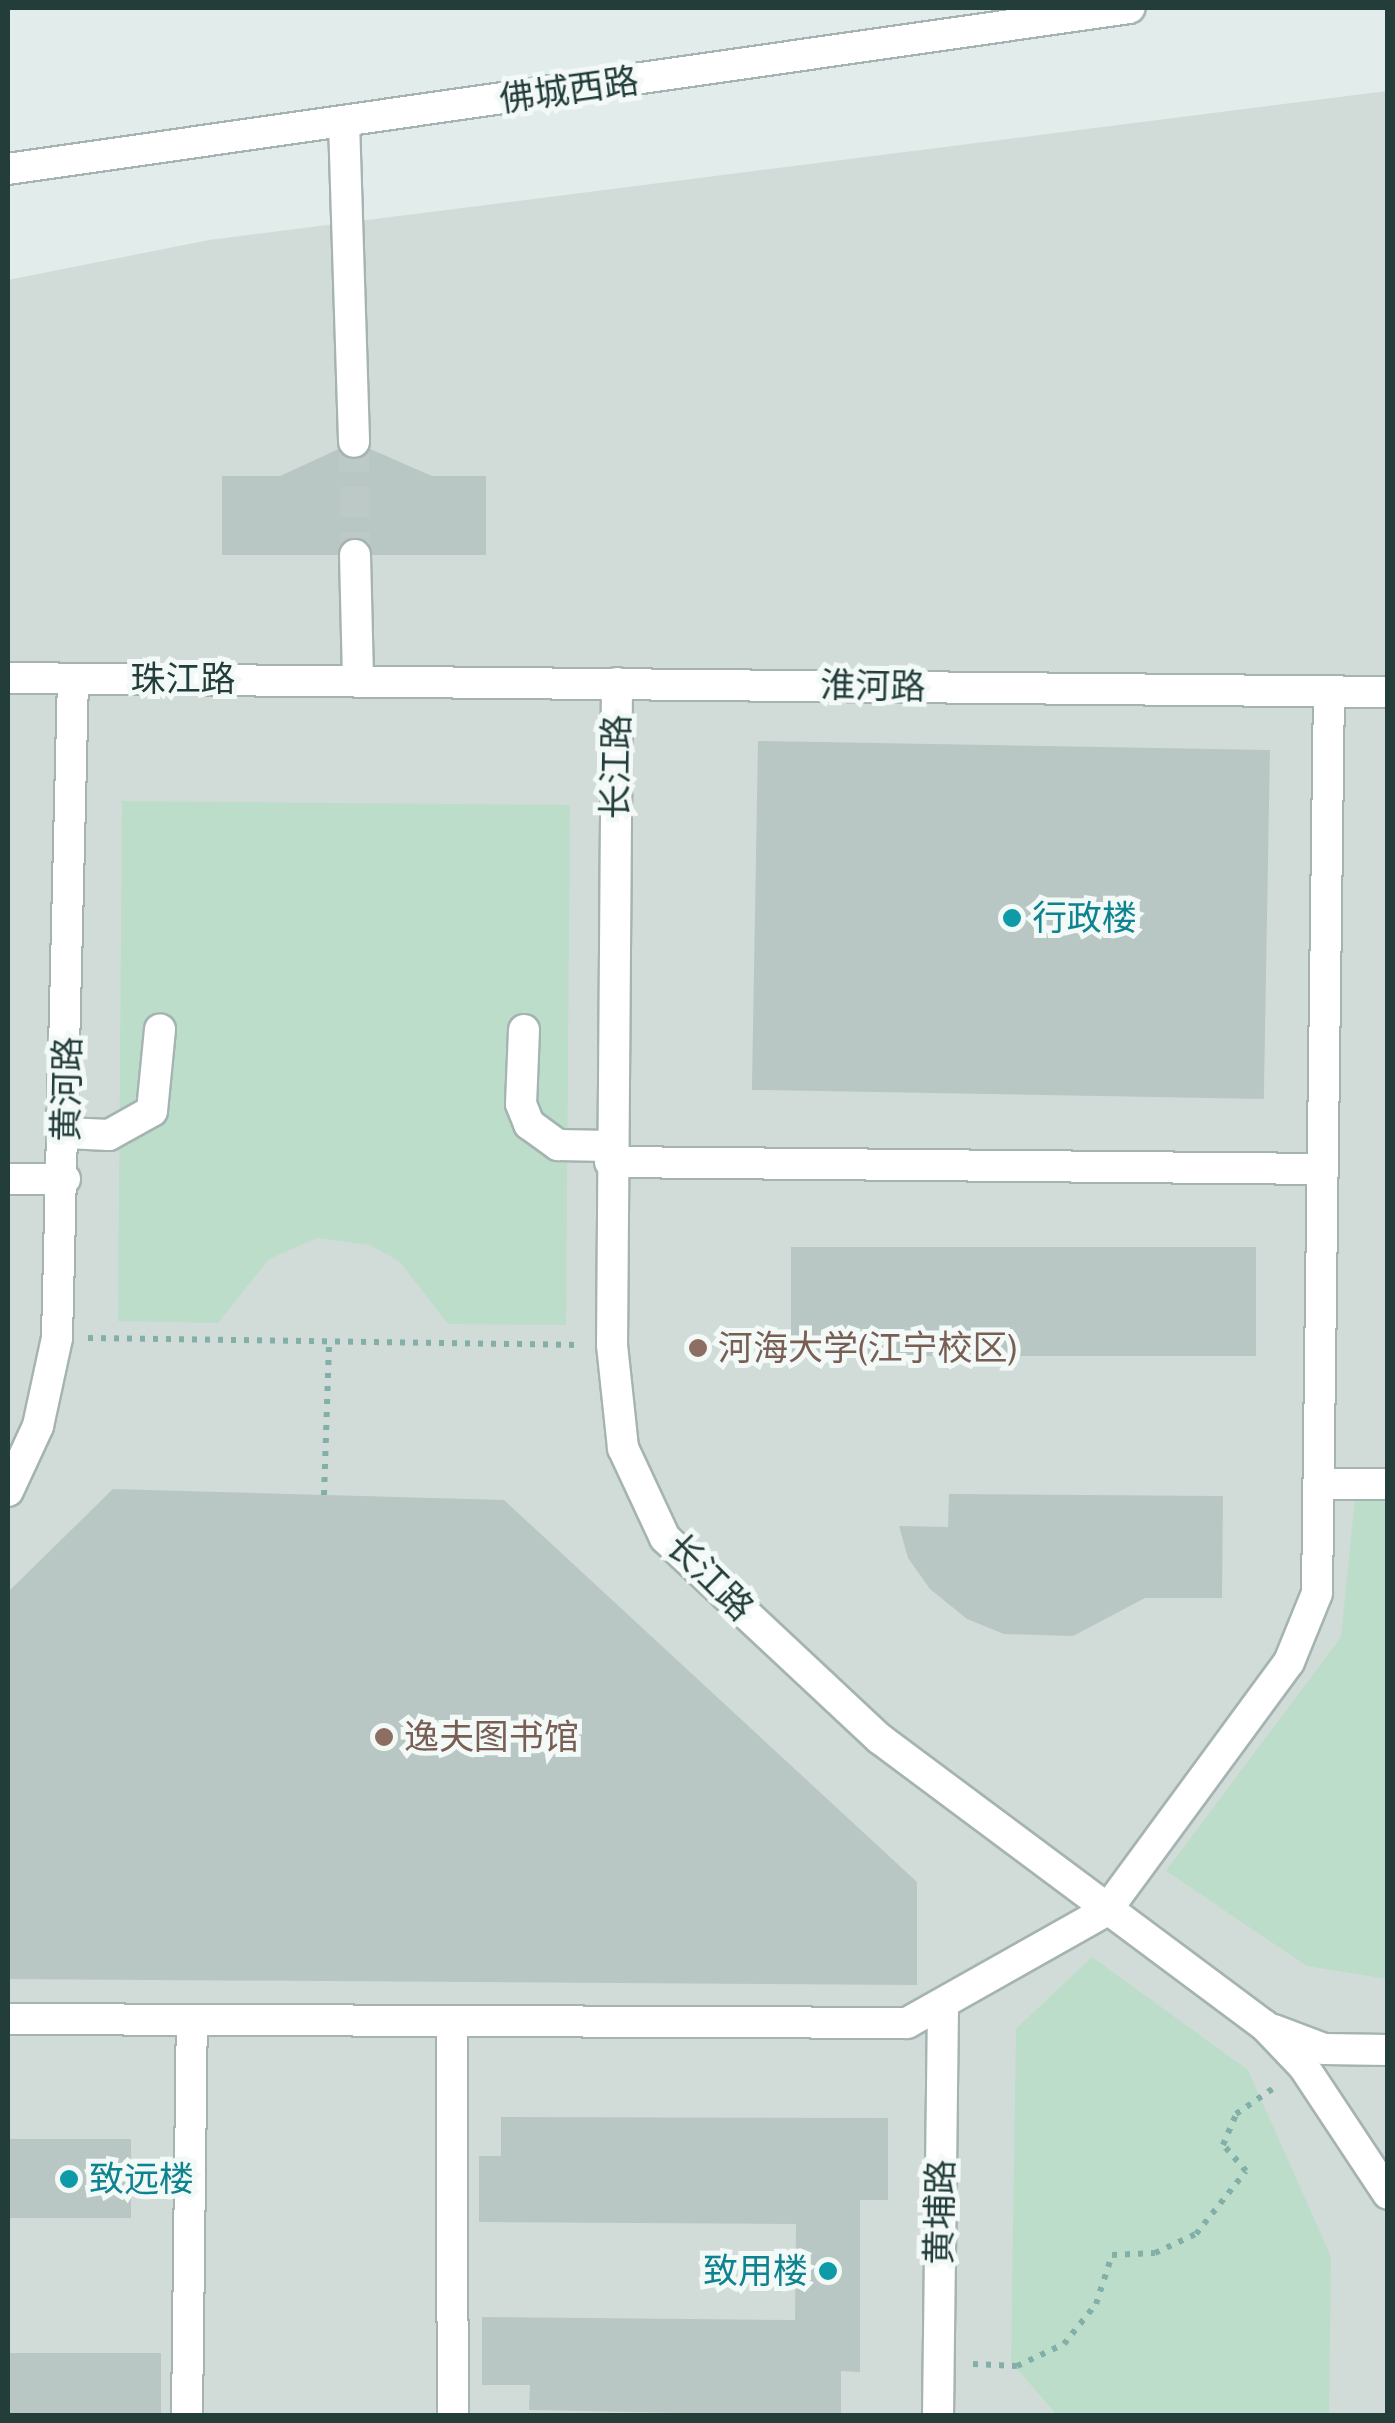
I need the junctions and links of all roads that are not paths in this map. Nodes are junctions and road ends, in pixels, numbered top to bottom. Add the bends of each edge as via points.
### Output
1 (1130, 8) edge
2 (344, 122) junction
3 (8, 169) edge
4 (354, 442) tunnel mouth
5 (356, 555) tunnel mouth
6 (8, 678) edge
7 (358, 678) junction
8 (72, 679) junction
9 (617, 683) junction
10 (1329, 692) junction
11 (1388, 692) edge
12 (160, 1028) dead end
13 (524, 1030) dead end
14 (66, 1133) junction
15 (610, 1154) junction
16 (1322, 1169) junction
17 (8, 1179) edge
18 (65, 1180) junction
19 (1318, 1484) junction
20 (1388, 1484) edge
21 (8, 1491) edge
22 (1106, 1912) junction
23 (943, 2008) junction
24 (8, 2019) edge
25 (192, 2022) junction
26 (452, 2024) junction
27 (1264, 2026) junction
28 (1388, 2050) edge
29 (1388, 2194) edge
30 (187, 2416) edge
31 (453, 2416) edge
32 (938, 2416) edge

1 - 2 street, 佛城西路
2 - 3 street, 佛城西路
2 - 4 street
5 - 7 street
6 - 8 street, 珠江路
7 - 8 street, 珠江路
7 - 9 street, 淮河路
8 - 14 street, 黄河路
9 - 10 street, 淮河路
9 - 15 street, 长江路
10 - 11 street, 淮河路
10 - 16 street
12 - 14 street via 152,1111 109,1134
13 - 15 street via 521,1104 529,1124 558,1145
14 - 18 street, 黄河路
15 - 16 street
15 - 22 street, 长江路 via 612,1345 623,1448 665,1538 880,1739
16 - 19 street
17 - 18 street
18 - 21 street, 黄河路 via 57,1338 38,1426
19 - 20 street
19 - 22 street via 1317,1593 1289,1662
22 - 23 street
22 - 27 street, 长江路
23 - 26 street via 907,2023
23 - 32 street, 黄埔路
24 - 25 street
25 - 26 street
25 - 30 street
26 - 31 street
27 - 28 street via 1324,2049
27 - 29 street, 长江路 via 1304,2067

